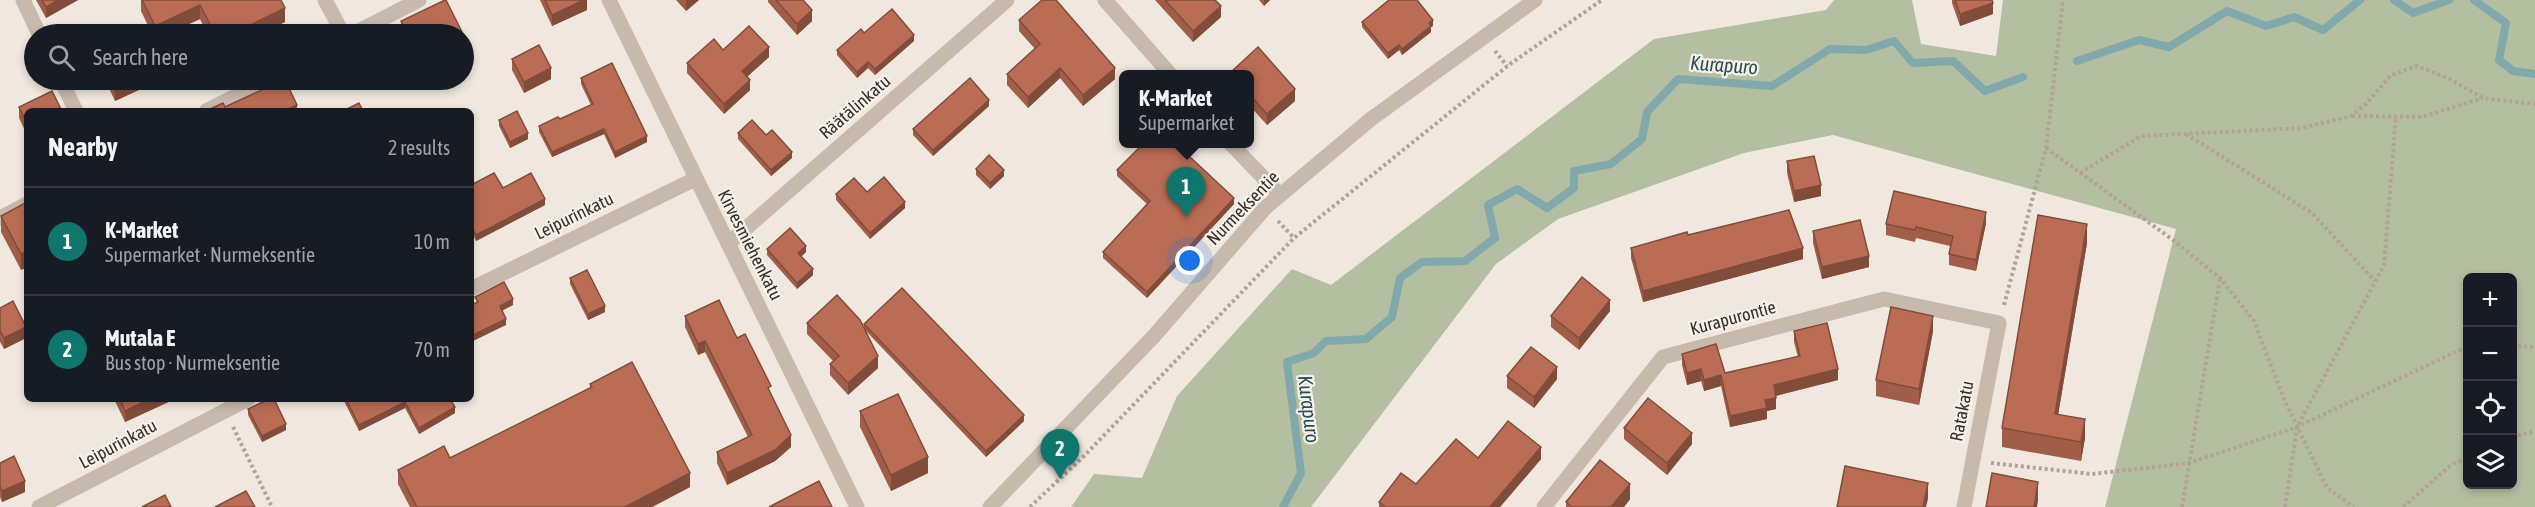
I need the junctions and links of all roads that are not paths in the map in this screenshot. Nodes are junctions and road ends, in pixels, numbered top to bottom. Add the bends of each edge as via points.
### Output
1 (23, 0) edge
2 (326, 0) edge
3 (419, 0) edge
4 (609, 0) edge
5 (1007, 0) edge
6 (1105, 0) edge
7 (1535, 0) edge
8 (34, 24) edge
9 (338, 24) edge
10 (372, 24) edge
11 (1166, 70) edge
12 (66, 90) edge
13 (247, 90) edge
14 (75, 108) edge
15 (212, 108) edge
16 (1235, 148) edge
17 (695, 179) junction
18 (1280, 195) junction
19 (24, 206) edge
20 (0, 218) edge
21 (728, 244) junction
22 (474, 288) edge
23 (1999, 323) joint
24 (242, 402) edge
25 (39, 507) edge
26 (857, 507) edge
27 (990, 507) edge
28 (1544, 507) edge
29 (1964, 507) edge

1 - 8 street
2 - 9 street
3 - 10 street
4 - 17 street, Kirvesmiehenkatu
5 - 21 street, Räätälinkatu
6 - 11 street
7 - 18 street, Nurmeksentie via 1371,119
12 - 14 street
13 - 15 street
16 - 18 street
17 - 21 street, Kirvesmiehenkatu
17 - 22 street, Leipurinkatu
18 - 27 street, Nurmeksentie via 1154,336
19 - 20 street
21 - 26 street, Kirvesmiehenkatu
23 - 28 street, Kurapurontie via 1884,299 1663,357
23 - 29 street, Ratakatu
24 - 25 street, Leipurinkatu

